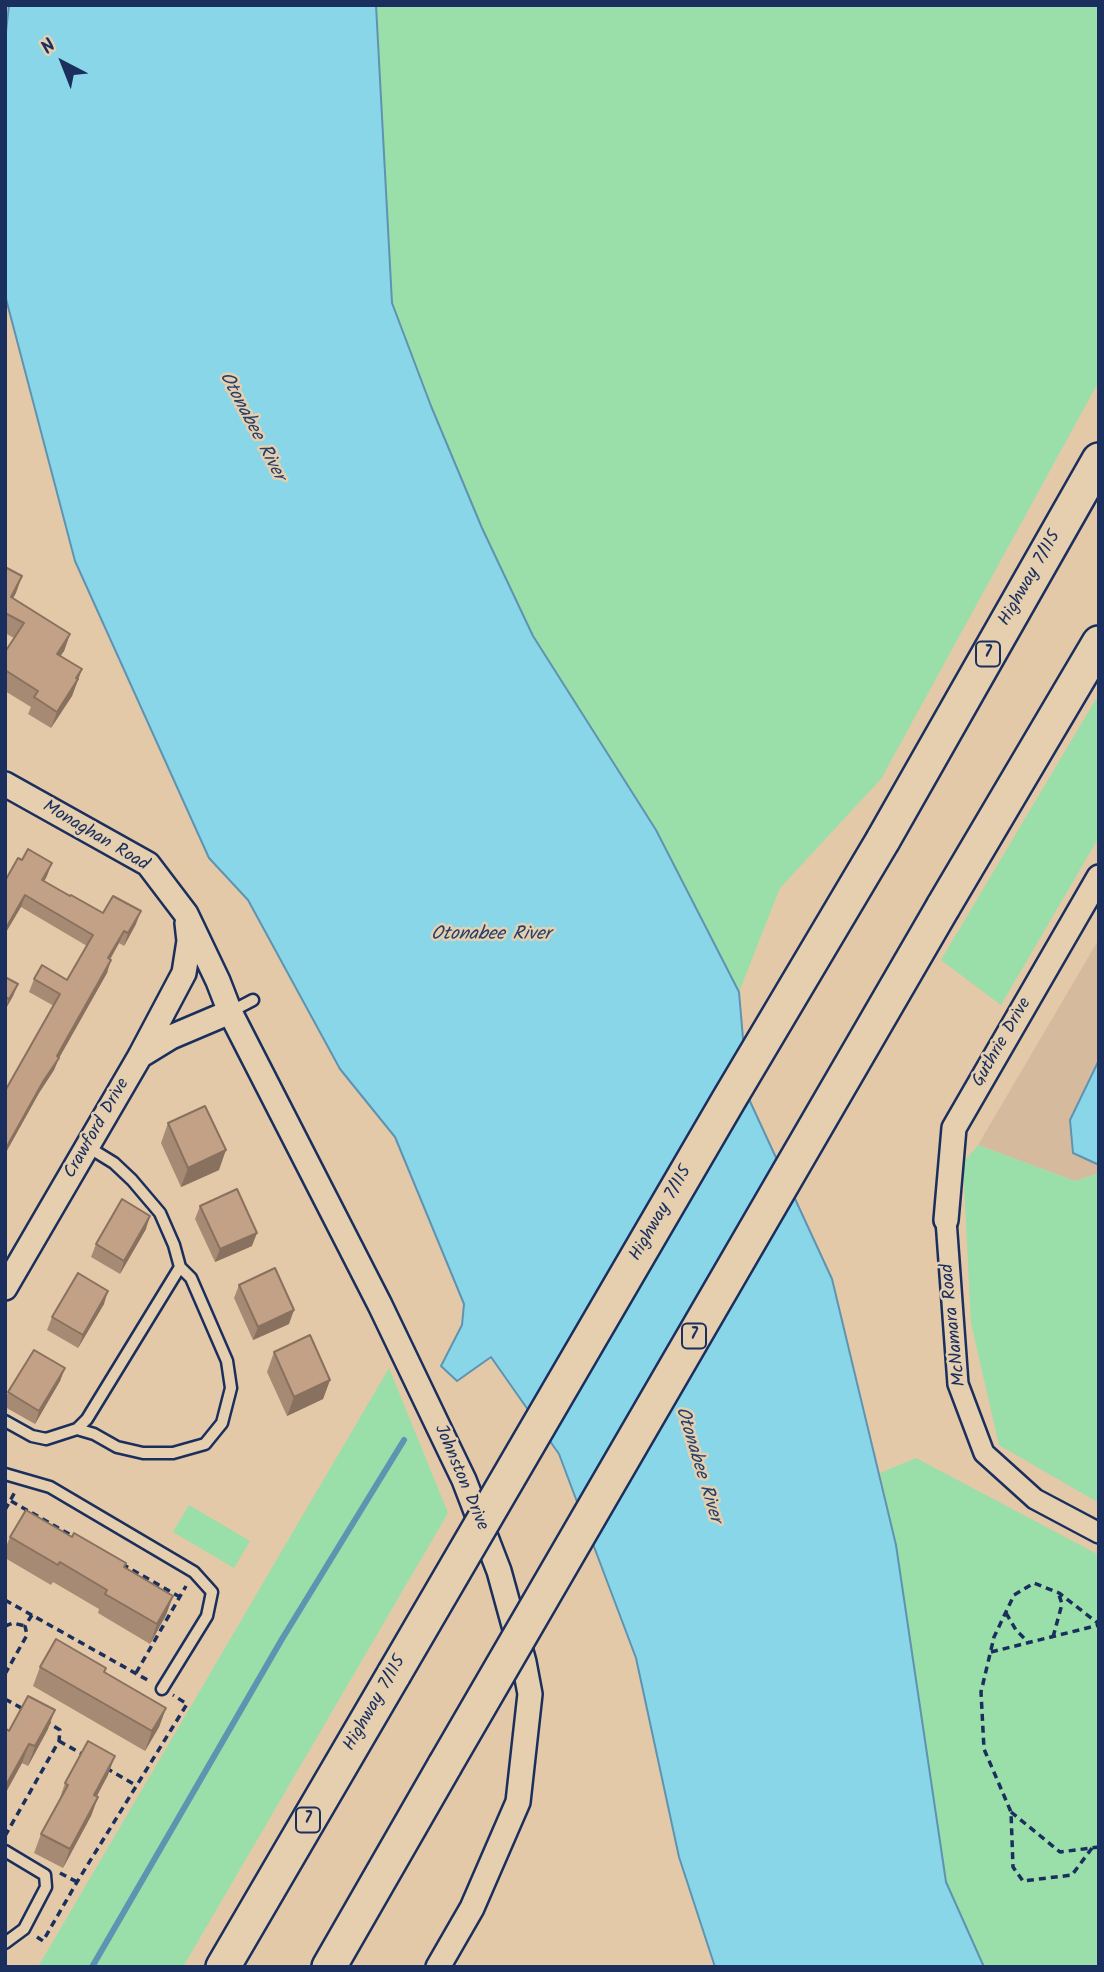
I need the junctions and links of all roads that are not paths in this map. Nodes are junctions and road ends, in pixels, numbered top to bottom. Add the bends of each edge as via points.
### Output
1 (1099, 460) edge
2 (1099, 643) edge
3 (5, 784) edge
4 (1099, 877) edge
5 (186, 914) junction
6 (253, 1000) dead end
7 (230, 1012) junction
8 (140, 1056) junction
9 (88, 1147) junction
10 (946, 1220) joint
11 (180, 1267) junction
12 (5, 1288) edge
13 (5, 1421) edge
14 (77, 1429) junction
15 (5, 1474) edge
16 (1099, 1534) edge
17 (162, 1689) road end
18 (5, 1851) edge
19 (5, 1943) edge
20 (223, 1967) edge
21 (329, 1967) edge
22 (438, 1967) edge

1 - 20 highway, Highway 7/115 / 7, bridge via 883,840
2 - 21 highway, 7, bridge
3 - 5 street, Monaghan Road via 148,864
4 - 10 street, Guthrie Drive via 954,1128
5 - 7 street, Monaghan Road
5 - 8 street via 189,941 184,973
6 - 7 lane
7 - 8 street, Crawford Drive
7 - 22 street, Johnston Drive via 464,1480 499,1571 524,1662 530,1694 518,1802 472,1908
8 - 9 street, Crawford Drive
9 - 11 lane via 114,1163 160,1213
9 - 12 street, Crawford Drive
10 - 16 street, McNamara Road via 958,1384 984,1453 1035,1499
11 - 14 lane
11 - 14 lane via 191,1278 227,1361 231,1388 222,1423 205,1444 173,1453 117,1447
13 - 14 lane via 46,1439
15 - 17 lane via 50,1487 194,1572 212,1592 207,1616
18 - 19 lane via 45,1875 46,1887 24,1929

